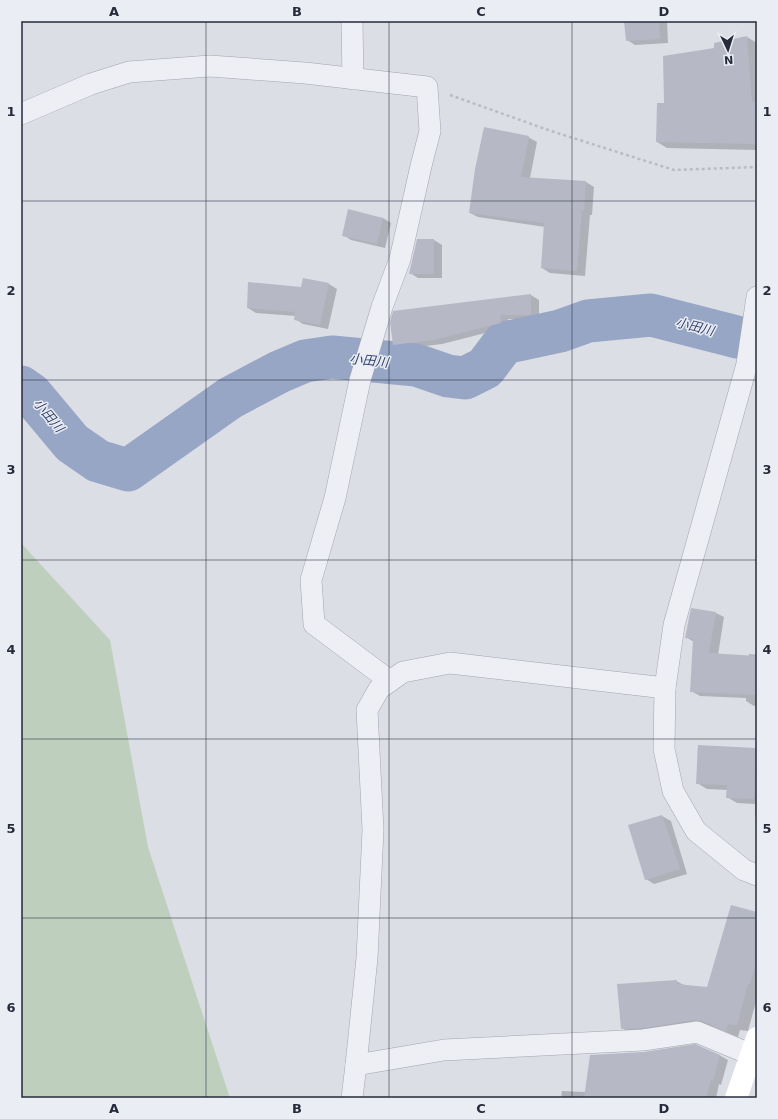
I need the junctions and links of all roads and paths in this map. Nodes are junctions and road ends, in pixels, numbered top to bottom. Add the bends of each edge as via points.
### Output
1 (352, 21) edge
2 (353, 79) junction
3 (427, 86) junction
4 (21, 114) edge
5 (757, 167) edge
6 (757, 297) edge
7 (390, 681) junction
8 (665, 688) junction
9 (757, 875) edge
10 (755, 1050) edge
11 (356, 1065) junction
12 (352, 1098) edge
13 (736, 1098) edge

1 - 2 street
2 - 3 street
2 - 4 street via 210,66 129,72 91,84
3 - 5 path via 551,131 674,170
3 - 7 street via 430,132 400,259 382,307 360,380 335,498 311,580 314,624
6 - 8 street via 747,364 674,625
7 - 8 street via 403,672 450,663
7 - 11 street via 379,689 367,710 373,830 367,958
8 - 9 street via 664,749 673,791 696,831 744,870
10 - 11 street via 697,1032 643,1040 444,1050
10 - 13 main road
11 - 12 street

